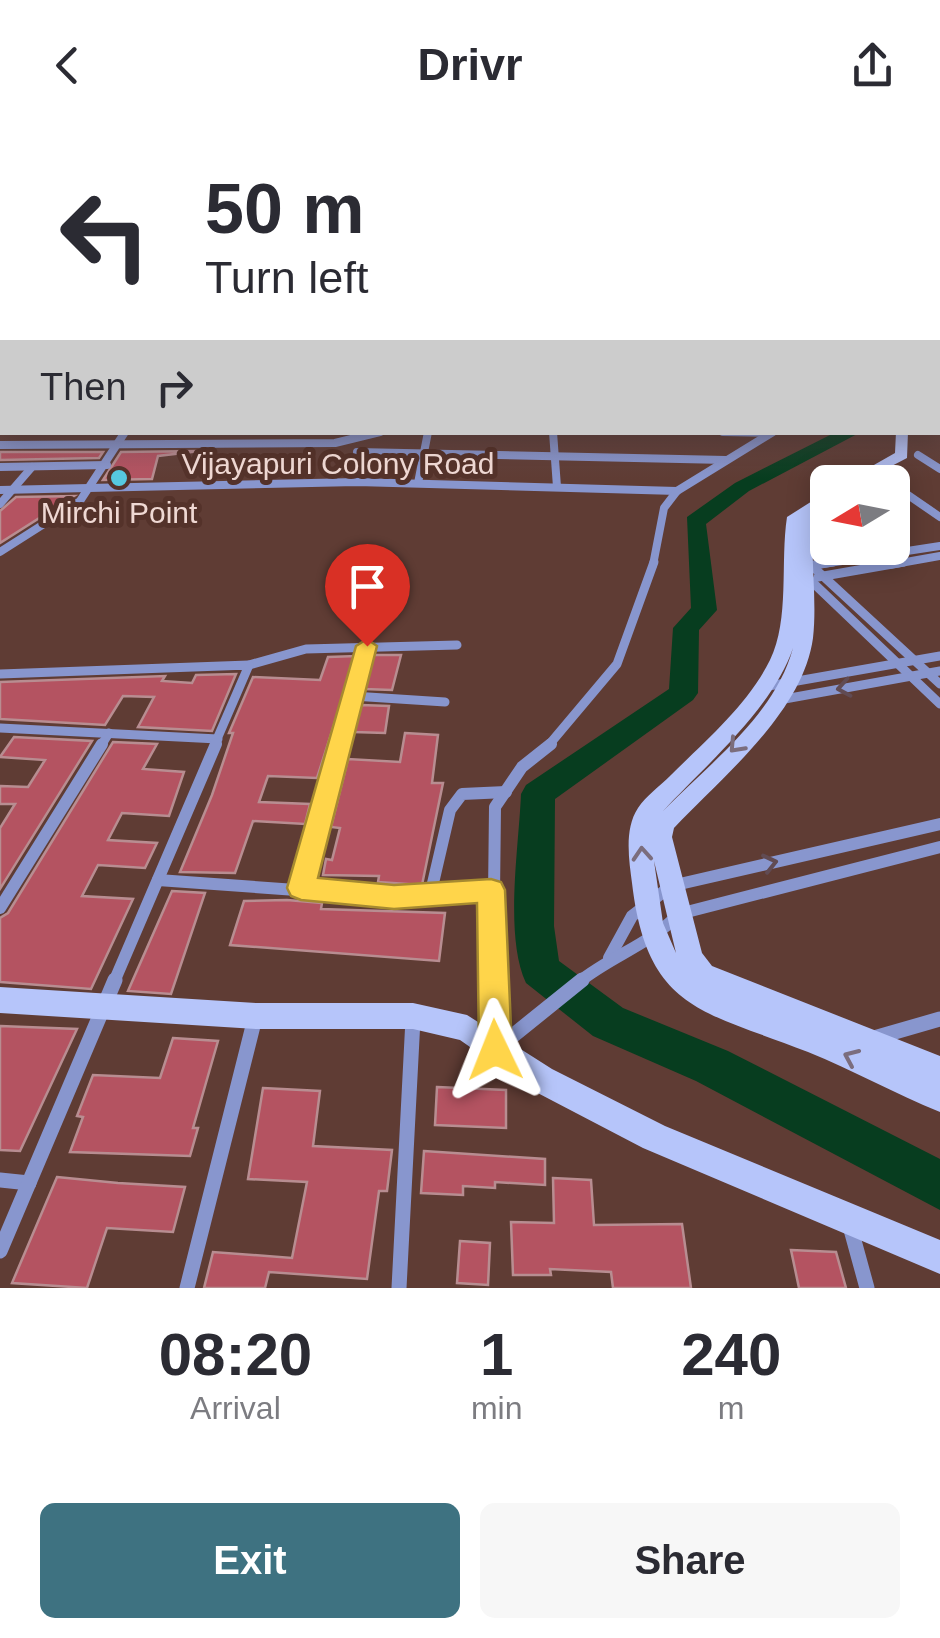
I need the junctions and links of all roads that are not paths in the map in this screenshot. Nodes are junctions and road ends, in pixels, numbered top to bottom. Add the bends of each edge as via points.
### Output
1 (54, 435) edge
2 (123, 435) edge
3 (188, 435) edge
4 (368, 435) edge
5 (427, 435) edge
6 (553, 435) edge
7 (769, 435) edge
8 (902, 435) edge
9 (915, 435) edge
10 (184, 443) junction
11 (47, 444) junction
12 (118, 444) junction
13 (0, 445) edge
14 (357, 452) dead end
15 (424, 454) junction
16 (918, 455) junction
17 (555, 457) junction
18 (728, 460) junction
19 (107, 465) junction
20 (883, 465) edge
21 (905, 465) edge
22 (32, 466) junction
23 (0, 467) edge
24 (940, 468) edge
25 (418, 483) junction
26 (556, 486) junction
27 (89, 489) junction
28 (0, 490) edge
29 (15, 490) junction
30 (677, 491) junction
31 (910, 497) edge
32 (0, 504) edge
33 (810, 507) edge
34 (940, 516) edge
35 (810, 518) edge
36 (940, 546) edge
37 (910, 551) edge
38 (0, 552) edge
39 (940, 556) edge
40 (845, 565) edge
41 (809, 573) junction
42 (456, 645) dead end
43 (367, 646) junction
44 (940, 656) edge
45 (914, 661) junction
46 (898, 664) junction
47 (249, 665) junction
48 (934, 672) edge
49 (0, 674) edge
50 (911, 677) junction
51 (940, 684) edge
52 (769, 694) junction
53 (354, 696) junction
54 (445, 702) dead end
55 (940, 704) edge
56 (5, 728) edge
57 (109, 734) junction
58 (218, 739) junction
59 (0, 741) edge
60 (506, 792) junction
61 (940, 824) edge
62 (940, 847) edge
63 (158, 880) junction
64 (671, 886) junction
65 (301, 888) junction
66 (491, 890) junction
67 (430, 896) junction
68 (646, 903) junction
69 (0, 908) edge
70 (679, 914) junction
71 (655, 939) junction
72 (608, 958) junction
73 (0, 1000) edge
74 (102, 1007) junction
75 (256, 1016) junction
76 (413, 1016) junction
77 (940, 1019) edge
78 (872, 1039) junction
79 (495, 1050) junction
80 (940, 1070) edge
81 (940, 1097) edge
82 (0, 1180) edge
83 (30, 1183) junction
84 (847, 1217) junction
85 (0, 1250) edge
86 (940, 1257) edge
87 (187, 1288) edge
88 (400, 1288) edge
89 (867, 1288) edge

1 - 11 street
2 - 12 street
3 - 10 street
4 - 10 street via 335,443
5 - 15 street
6 - 17 street
7 - 18 street
8 - 20 street via 902,455
9 - 16 street
10 - 12 street
11 - 12 street
11 - 13 street
12 - 19 street
14 - 15 street
15 - 17 street
15 - 25 street
16 - 21 street
16 - 24 street
17 - 18 street
17 - 26 street
18 - 30 street
19 - 22 street
19 - 27 street
22 - 23 street
22 - 29 street
25 - 26 street, Vijayapuri Colony Road
25 - 27 street, Vijayapuri Colony Road
26 - 30 street, Vijayapuri Colony Road
27 - 29 street, Vijayapuri Colony Road
27 - 38 street via 66,512
28 - 29 street, Vijayapuri Colony Road
29 - 32 street
30 - 60 street via 664,508 650,583 617,664
31 - 34 street
33 - 52 street via 794,517 786,644
35 - 41 street
36 - 37 street
39 - 41 street
40 - 41 street
41 - 45 street
41 - 46 street
41 - 52 street via 802,647
42 - 43 street
43 - 47 street via 306,649
43 - 53 street
44 - 45 street
45 - 46 street
45 - 48 street
46 - 50 street
46 - 52 street
47 - 49 street
47 - 58 street
48 - 50 street
48 - 51 street
50 -> 52 street
50 - 55 street
52 -> 64 street via 664,824 660,837
68 -> 52 street via 640,839 647,813
53 - 54 street
53 - 65 street
56 - 57 street
56 - 59 street
57 - 58 street
57 - 69 street
58 - 63 street
60 - 66 street via 495,808
60 - 67 street via 462,794 450,810
64 -> 61 street
62 - 70 street
63 - 65 street
63 - 74 street
64 - 68 street
64 - 70 street
65 - 67 street
66 - 67 street
66 - 79 street
68 - 71 street
68 - 72 street via 615,936
70 - 71 street
70 - 78 street via 690,958 702,974
71 - 72 street
81 -> 71 street via 699,998 662,960
72 - 79 street
73 - 74 street
74 - 75 street
74 - 83 street
75 - 76 street
75 - 87 street
76 - 79 street via 467,1028
76 - 88 street
77 - 78 street
78 - 80 street
79 - 84 street via 654,1137
82 - 83 street
83 - 85 street
84 - 86 street
84 - 89 street

